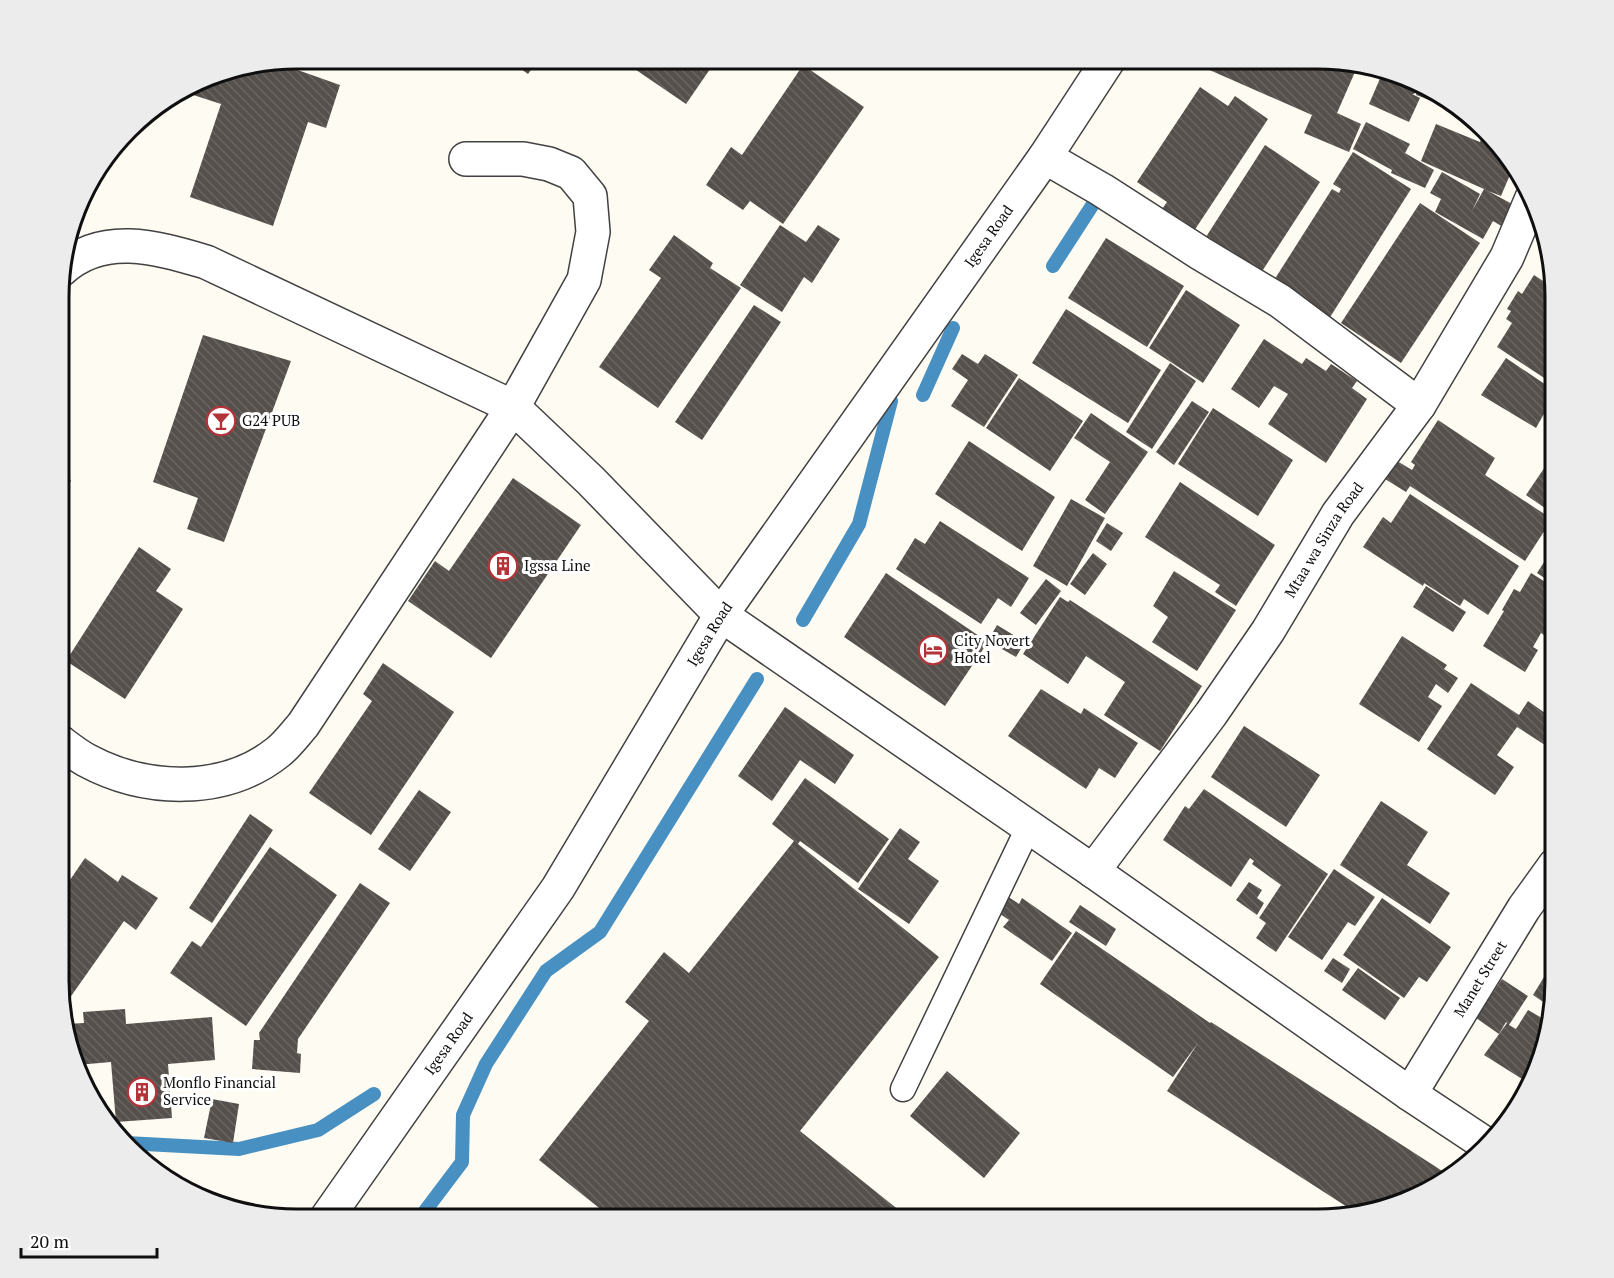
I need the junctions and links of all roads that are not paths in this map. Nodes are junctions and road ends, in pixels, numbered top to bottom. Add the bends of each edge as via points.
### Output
1 (1103, 69) edge
2 (1046, 157) junction
3 (466, 159) dead end
4 (1527, 209) edge
5 (72, 263) edge
6 (1419, 405) junction
7 (513, 407) junction
8 (722, 615) junction
9 (69, 748) edge
10 (1029, 826) junction
11 (1093, 871) junction
12 (1545, 879) edge
13 (903, 1089) dead end
14 (1410, 1094) junction
15 (1480, 1140) edge
16 (333, 1209) edge

1 - 2 street, Igesa Road
2 - 6 street via 1280,301
2 - 8 street, Igesa Road
3 - 7 street via 523,159 549,164 571,173 590,196 593,232 584,280
4 - 6 street, Mtaa wa Sinza Road via 1507,257
5 - 7 street via 92,250 129,245 206,262
6 - 11 street, Mtaa wa Sinza Road via 1338,514 1268,631 1211,714
7 - 8 street
7 - 9 street via 303,726 278,752 249,770 215,782 178,786 126,777
8 - 10 street
8 - 16 street, Igesa Road via 558,888
10 - 11 street
10 - 13 lane
11 - 14 street
12 - 14 street, Manet Street
14 - 15 street

